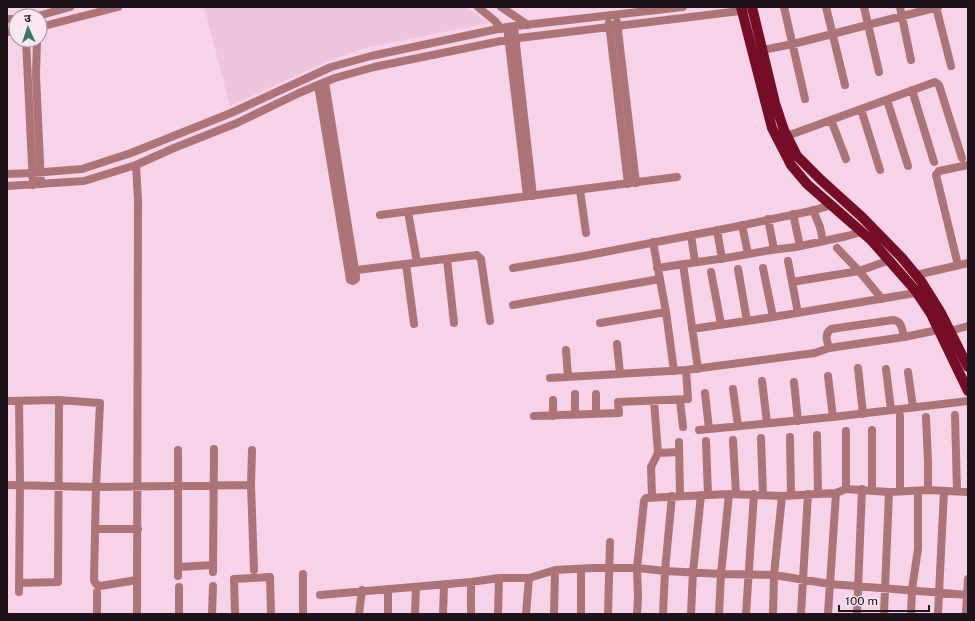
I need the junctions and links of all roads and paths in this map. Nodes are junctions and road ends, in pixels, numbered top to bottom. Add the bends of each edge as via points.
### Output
1 (70, 7) edge
2 (118, 7) edge
3 (478, 7) edge
4 (501, 7) edge
5 (683, 7) edge
6 (784, 7) edge
7 (826, 7) edge
8 (864, 7) edge
9 (900, 7) edge
10 (937, 7) edge
11 (747, 8) edge
12 (48, 13) edge
13 (612, 16) junction
14 (902, 16) junction
15 (528, 25) junction
16 (868, 25) junction
17 (48, 26) edge
18 (614, 27) junction
19 (507, 28) junction
20 (833, 34) junction
21 (512, 39) junction
22 (793, 44) junction
23 (27, 48) edge
24 (37, 48) edge
25 (762, 50) junction
26 (911, 60) dead end
27 (951, 66) dead end
28 (878, 72) dead end
29 (322, 84) junction
30 (845, 85) dead end
31 (912, 90) junction
32 (806, 99) dead end
33 (887, 100) junction
34 (860, 109) junction
35 (831, 120) junction
36 (787, 136) junction
37 (846, 158) dead end
38 (962, 158) dead end
39 (934, 162) dead end
40 (136, 165) junction
41 (908, 166) dead end
42 (968, 166) edge
43 (880, 170) dead end
44 (36, 173) junction
45 (7, 174) edge
46 (677, 177) dead end
47 (632, 183) junction
48 (37, 185) junction
49 (7, 186) edge
50 (580, 190) junction
51 (530, 196) junction
52 (832, 204) junction
53 (813, 210) junction
54 (408, 212) junction
55 (793, 214) junction
56 (380, 215) dead end
57 (768, 219) junction
58 (742, 225) junction
59 (718, 230) junction
60 (862, 232) junction
61 (586, 233) dead end
62 (691, 235) junction
63 (822, 241) junction
64 (653, 242) junction
65 (800, 246) junction
66 (837, 248) dead end
67 (774, 249) junction
68 (748, 254) junction
69 (447, 259) junction
70 (722, 259) junction
71 (890, 260) junction
72 (788, 261) dead end
73 (417, 262) junction
74 (695, 262) junction
75 (968, 263) edge
76 (406, 264) junction
77 (683, 264) junction
78 (958, 265) junction
79 (512, 268) dead end
80 (657, 268) junction
81 (763, 268) dead end
82 (738, 269) dead end
83 (859, 270) junction
84 (710, 272) dead end
85 (916, 275) junction
86 (660, 279) junction
87 (792, 282) junction
88 (922, 292) junction
89 (882, 299) junction
90 (513, 305) dead end
91 (666, 312) junction
92 (798, 313) junction
93 (773, 317) junction
94 (490, 321) dead end
95 (747, 321) junction
96 (454, 323) dead end
97 (600, 323) dead end
98 (414, 324) dead end
99 (721, 324) junction
100 (968, 326) edge
101 (692, 328) junction
102 (938, 330) junction
103 (950, 331) junction
104 (904, 337) junction
105 (617, 344) dead end
106 (829, 348) junction
107 (566, 350) dead end
108 (968, 367) edge
109 (698, 368) junction
110 (858, 368) dead end
111 (886, 369) dead end
112 (686, 370) junction
113 (674, 371) junction
114 (908, 372) dead end
115 (620, 374) junction
116 (828, 376) dead end
117 (568, 377) junction
118 (550, 378) dead end
119 (762, 381) dead end
120 (794, 382) dead end
121 (733, 390) dead end
122 (968, 391) edge
123 (705, 393) dead end
124 (574, 394) dead end
125 (596, 394) dead end
126 (59, 400) junction
127 (552, 400) dead end
128 (680, 400) junction
129 (7, 401) edge
130 (19, 401) junction
131 (654, 401) junction
132 (968, 401) edge
133 (913, 408) junction
134 (891, 410) junction
135 (575, 414) junction
136 (596, 414) junction
137 (863, 414) junction
138 (955, 415) dead end
139 (534, 416) dead end
140 (553, 416) junction
141 (900, 416) dead end
142 (833, 417) junction
143 (926, 417) dead end
144 (798, 420) junction
145 (767, 423) junction
146 (738, 426) junction
147 (683, 427) dead end
148 (709, 429) junction
149 (699, 430) dead end
150 (872, 430) dead end
151 (846, 431) dead end
152 (817, 435) dead end
153 (790, 437) dead end
154 (761, 438) dead end
155 (733, 440) dead end
156 (706, 441) dead end
157 (679, 442) dead end
158 (214, 449) dead end
159 (178, 450) dead end
160 (252, 450) dead end
161 (679, 452) junction
162 (658, 453) junction
163 (7, 485) edge
164 (20, 485) junction
165 (178, 485) junction
166 (214, 485) junction
167 (251, 485) junction
168 (58, 486) junction
169 (138, 486) junction
170 (96, 487) junction
171 (846, 489) junction
172 (862, 489) junction
173 (872, 490) junction
174 (928, 490) junction
175 (900, 491) junction
176 (918, 491) junction
177 (944, 491) junction
178 (888, 492) junction
179 (957, 492) junction
180 (968, 492) edge
181 (836, 493) junction
182 (732, 494) junction
183 (754, 494) junction
184 (808, 494) junction
185 (818, 494) junction
186 (704, 495) junction
187 (763, 495) junction
188 (786, 495) junction
189 (676, 496) junction
190 (652, 497) junction
191 (138, 528) junction
192 (96, 529) junction
193 (610, 542) dead end
194 (178, 567) junction
195 (609, 568) junction
196 (637, 568) junction
197 (581, 569) junction
198 (254, 570) dead end
199 (555, 570) junction
200 (665, 571) junction
201 (694, 572) junction
202 (303, 574) dead end
203 (721, 574) junction
204 (748, 574) junction
205 (774, 575) junction
206 (178, 576) dead end
207 (499, 578) junction
208 (529, 578) junction
209 (968, 579) edge
210 (137, 580) junction
211 (803, 580) junction
212 (471, 582) junction
213 (19, 583) junction
214 (444, 584) junction
215 (830, 584) junction
216 (213, 586) dead end
217 (179, 587) dead end
218 (416, 587) junction
219 (858, 587) junction
220 (885, 588) junction
221 (388, 589) junction
222 (362, 590) junction
223 (912, 590) junction
224 (19, 592) dead end
225 (97, 592) dead end
226 (939, 592) junction
227 (320, 595) dead end
228 (967, 595) edge
229 (97, 614) edge
230 (138, 614) edge
231 (179, 614) edge
232 (212, 614) edge
233 (235, 614) edge
234 (270, 614) edge
235 (303, 614) edge
236 (359, 614) edge
237 (388, 614) edge
238 (415, 614) edge
239 (443, 614) edge
240 (471, 614) edge
241 (498, 614) edge
242 (526, 614) edge
243 (554, 614) edge
244 (581, 614) edge
245 (608, 614) edge
246 (637, 614) edge
247 (663, 614) edge
248 (691, 614) edge
249 (719, 614) edge
250 (746, 614) edge
251 (773, 614) edge
252 (801, 614) edge
253 (828, 614) edge
254 (857, 614) edge
255 (884, 614) edge
256 (911, 614) edge
257 (938, 614) edge
258 (966, 614) edge

1 - 12 street
2 - 17 street
3 - 19 street
4 - 15 street
5 - 13 street
6 - 22 street
7 - 20 street
8 - 16 street
9 - 14 street
10 - 14 street
10 - 27 street
11 - 18 street
11 - 25 main road
11 - 52 main road via 772,128 791,165 807,184
13 - 15 street
13 - 18 street
14 - 16 street
14 - 26 street
15 - 19 street
16 - 20 street
16 - 28 street
18 - 21 street
18 - 47 street
19 - 21 street
19 - 44 street via 331,66 231,113 131,154 82,169
20 - 22 street
20 - 30 street
21 - 29 street via 374,68
21 - 51 street
22 - 25 street
22 - 32 street
23 - 44 street
24 - 44 street
25 - 36 main road via 775,103
29 - 40 street
29 - 76 street via 352,270
31 - 33 street
31 - 38 street via 938,83
31 - 39 street
33 - 34 street
33 - 41 street
34 - 35 street
34 - 43 street
35 - 36 street
35 - 37 street
36 - 85 main road via 797,156 862,217
40 - 48 street via 84,181
40 - 169 street
42 - 78 street via 939,171 936,174
44 - 45 street
44 - 48 street
46 - 47 street
47 - 50 street
48 - 49 street
50 - 51 street
50 - 61 street
51 - 54 street
52 - 53 street
52 - 60 main road
53 - 55 street
53 - 63 street
54 - 56 street
54 - 73 street
55 - 57 street
55 - 65 street
57 - 58 street
57 - 67 street
58 - 59 street
58 - 68 street
59 - 62 street
59 - 70 street
60 - 63 street
60 - 71 main road
62 - 64 street
62 - 74 street
63 - 65 street
64 - 79 street
64 - 80 street
65 - 67 street
66 - 83 street
67 - 68 street
68 - 70 street
69 - 73 street
69 - 94 street via 480,256
69 - 96 street
70 - 74 street
71 - 83 street
71 - 88 main road
72 - 87 street
73 - 76 street
74 - 77 street
75 - 78 street
76 - 98 street
77 - 80 street
77 - 101 street
78 - 85 street
80 - 86 street
81 - 93 street
82 - 95 street
83 - 87 street
83 - 89 street
84 - 99 street
85 - 88 main road
86 - 90 street
86 - 91 street
87 - 92 street
88 - 89 street
88 - 102 main road
88 - 103 main road via 941,313
89 - 92 street
91 - 97 street
91 - 113 street
92 - 93 street
93 - 95 street
95 - 99 street
99 - 101 street
100 - 103 street
101 - 109 street
102 - 104 street
102 - 122 main road
103 - 108 main road
104 - 106 street
104 - 106 street via 902,325 897,320 831,329 826,335
105 - 115 street
106 - 109 street via 815,354
107 - 117 street
109 - 112 street
110 - 137 street
111 - 134 street
112 - 113 street
112 - 128 street via 688,399
113 - 115 street
114 - 133 street
115 - 117 street
116 - 142 street
117 - 118 street
119 - 145 street
120 - 144 street
121 - 146 street
123 - 148 street
124 - 135 street
125 - 136 street
126 - 130 street
126 - 168 street
126 - 170 street via 100,403
127 - 140 street
128 - 131 street
128 - 147 street
129 - 130 street
130 - 164 street
131 - 136 street via 618,402 619,413
131 - 162 street
132 - 133 street
133 - 134 street
134 - 137 street
135 - 136 street
135 - 140 street
137 - 142 street
138 - 179 street
139 - 140 street
141 - 175 street
142 - 144 street
143 - 174 street
144 - 145 street
145 - 146 street
146 - 148 street
148 - 149 street
150 - 173 street
151 - 171 street
152 - 185 street
153 - 188 street
154 - 187 street
155 - 182 street
156 - 186 street
157 - 161 street
158 - 166 street
159 - 165 street
160 - 167 street
161 - 162 street
161 - 189 street
162 - 190 street via 651,467
163 - 164 street
164 - 168 street
164 - 213 street
165 - 166 street
165 - 169 street
165 - 194 street
166 - 167 street
166 - 194 street via 213,569
167 - 198 street
168 - 170 street
168 - 213 street via 58,582
169 - 170 street
169 - 191 street
170 - 192 street
171 - 172 street
171 - 181 street
172 - 173 street
172 - 219 street
173 - 178 street
174 - 176 street
174 - 177 street
175 - 176 street
175 - 178 street
176 - 223 street via 918,549
177 - 179 street
177 - 226 street
178 - 220 street
179 - 180 street
181 - 185 street
181 - 215 street
182 - 183 street
182 - 186 street
182 - 203 street
183 - 187 street
183 - 204 street
184 - 185 street
184 - 188 street
184 - 211 street
186 - 189 street
186 - 201 street
187 - 188 street
188 - 205 street
189 - 190 street
189 - 200 street
190 - 196 street via 644,501
191 - 192 street
191 - 210 street
192 - 210 street via 96,584 100,586
193 - 195 street
194 - 206 street
195 - 196 street
195 - 197 street
195 - 245 street
196 - 200 street
196 - 246 street
197 - 199 street
197 - 244 street
199 - 208 street
199 - 243 street
200 - 201 street
200 - 247 street
201 - 203 street
201 - 248 street
202 - 235 street
203 - 204 street
203 - 249 street
204 - 205 street
204 - 250 street
205 - 211 street
205 - 251 street
207 - 208 street
207 - 212 street
207 - 241 street
208 - 242 street
209 - 228 street
210 - 230 street
211 - 215 street
211 - 252 street
212 - 214 street
212 - 240 street
213 - 224 street
214 - 218 street
214 - 239 street
215 - 219 street
215 - 253 street
216 - 232 street
217 - 231 street
218 - 221 street
218 - 238 street
219 - 220 street
219 - 254 street
220 - 223 street
220 - 255 street
221 - 222 street
221 - 237 street
222 - 227 street
222 - 236 street
223 - 226 street
223 - 256 street
225 - 229 street
226 - 228 street
226 - 257 street
228 - 258 street
233 - 234 street via 234,579 270,578

